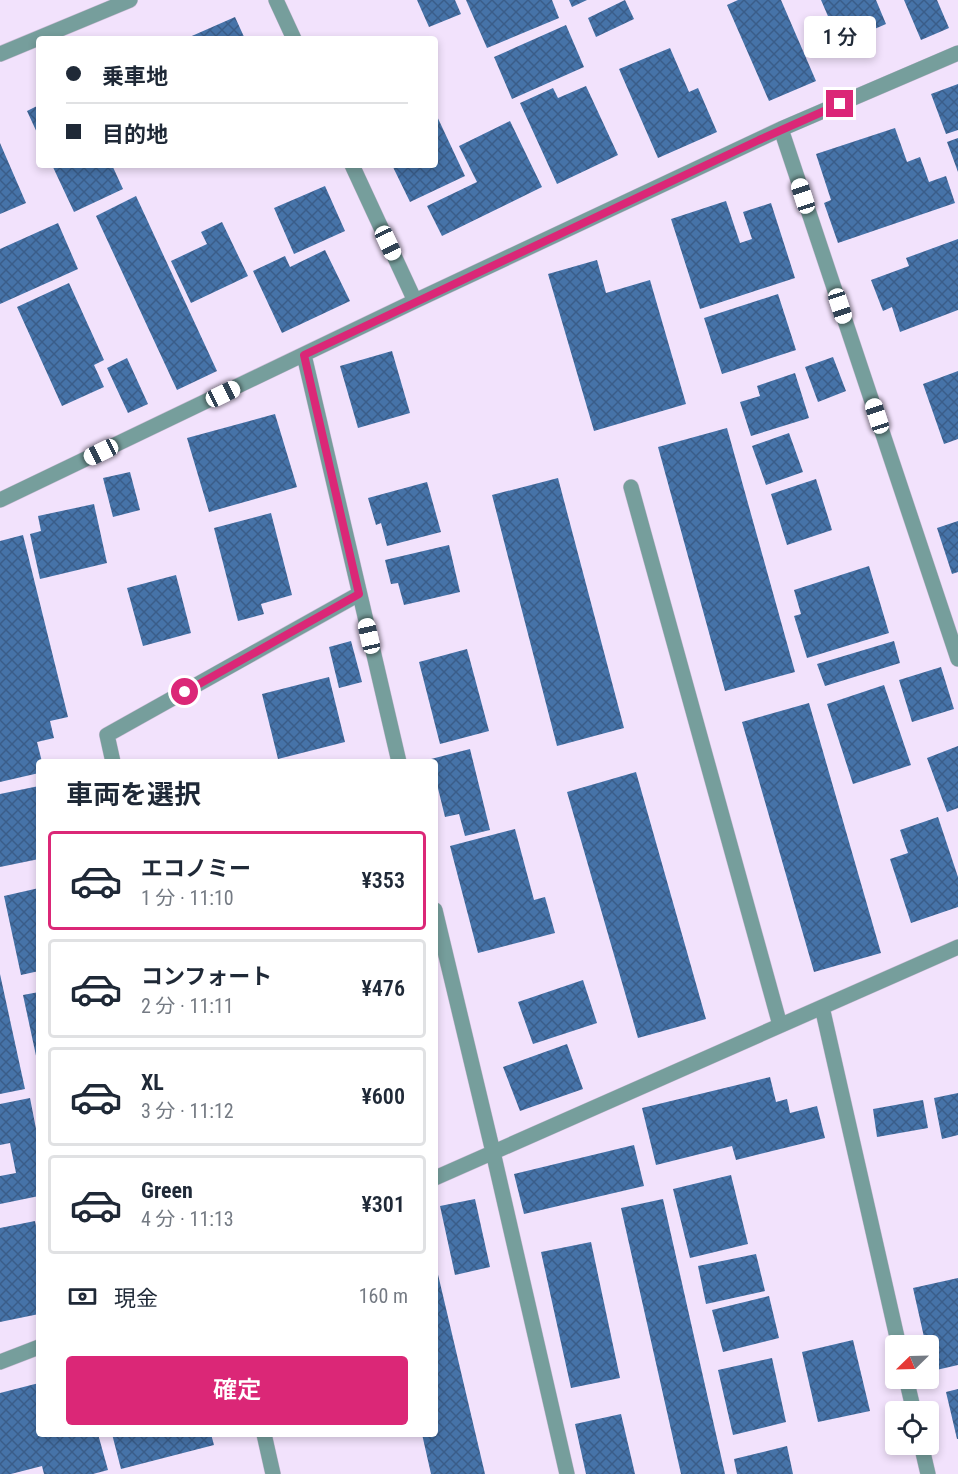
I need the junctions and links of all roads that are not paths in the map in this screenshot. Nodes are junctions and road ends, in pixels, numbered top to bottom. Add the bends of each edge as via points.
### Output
1 (130, 0) edge
2 (276, 0) edge
3 (43, 36) edge
4 (293, 36) edge
5 (36, 39) edge
6 (958, 53) edge
7 (0, 54) edge
8 (780, 129) junction
9 (353, 168) edge
10 (416, 302) junction
11 (304, 355) junction
12 (631, 487) dead end
13 (0, 500) edge
14 (359, 594) junction
15 (958, 659) edge
16 (112, 759) edge
17 (398, 759) edge
18 (438, 923) edge
19 (958, 947) edge
20 (822, 1007) junction
21 (780, 1025) junction
22 (493, 1152) junction
23 (438, 1177) edge
24 (897, 1335) edge
25 (36, 1348) edge
26 (0, 1362) edge
27 (265, 1437) edge
28 (924, 1455) edge
29 (273, 1474) edge
30 (567, 1474) edge
31 (928, 1474) edge

1 - 3 street
2 - 4 street
5 - 7 street
6 - 8 street
8 - 10 street
8 - 15 street
9 - 10 street
10 - 11 street
11 - 13 street
11 - 14 street
12 - 21 street
14 - 16 street via 107,735
14 - 17 street
18 - 22 street
19 - 20 street
20 - 21 street
20 - 24 street
21 - 22 street
22 - 23 street
22 - 30 street
25 - 26 street
27 - 29 street
28 - 31 street

